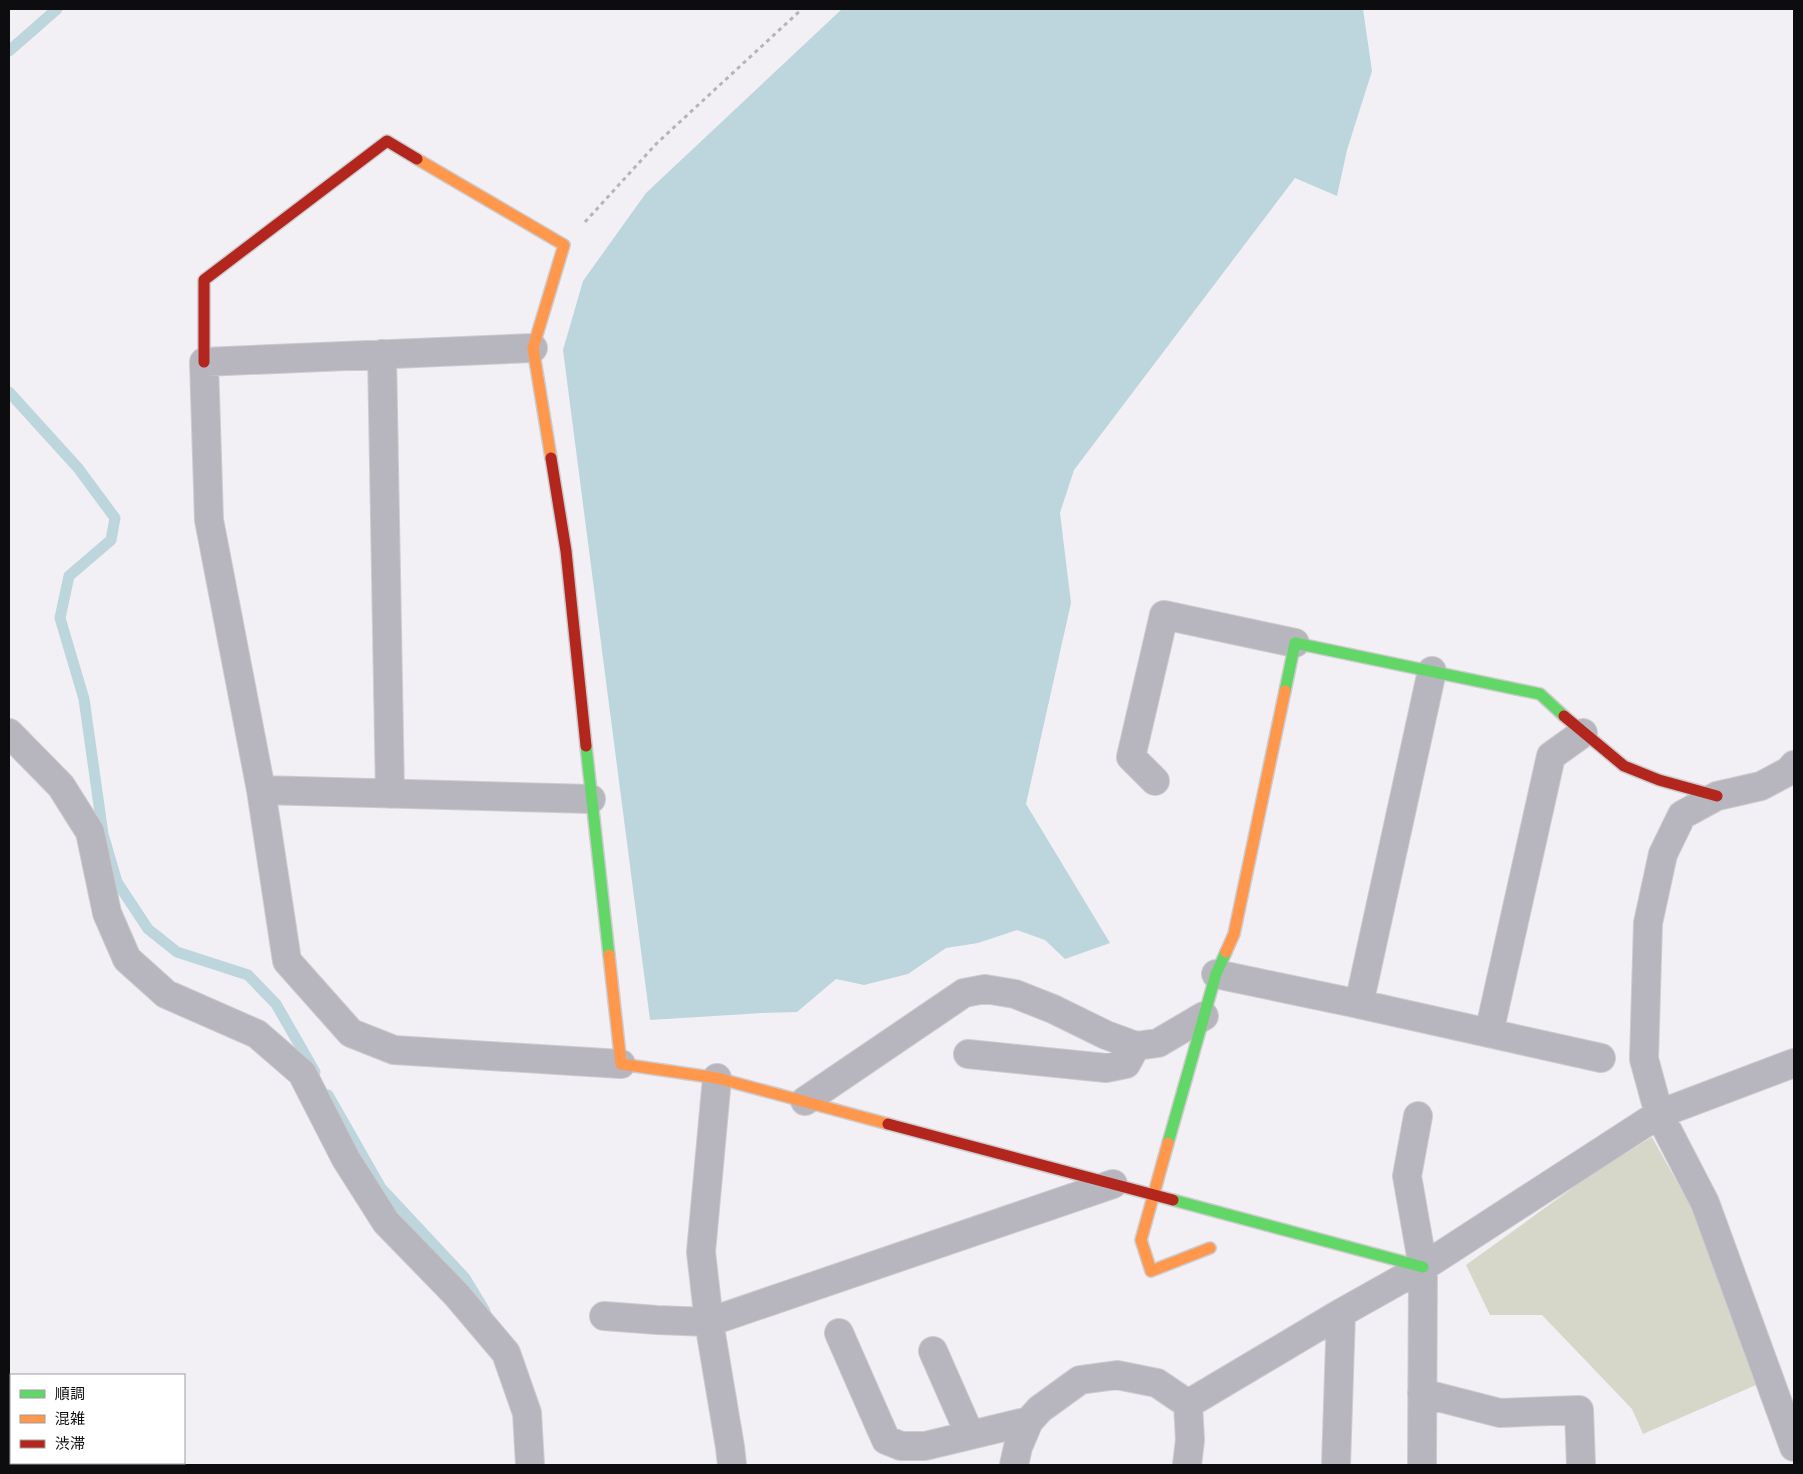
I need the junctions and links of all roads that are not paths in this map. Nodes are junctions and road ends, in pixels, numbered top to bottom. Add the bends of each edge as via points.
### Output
1 (533, 348) junction
2 (382, 354) junction
3 (204, 362) junction
4 (1295, 643) junction
5 (1432, 671) junction
6 (9, 733) edge
7 (1583, 733) junction
8 (1792, 770) edge
9 (1155, 781) dead end
10 (261, 790) junction
11 (390, 794) junction
12 (1717, 796) junction
13 (591, 799) junction
14 (1216, 974) junction
15 (1359, 1004) junction
16 (1204, 1016) junction
17 (1489, 1032) junction
18 (1136, 1046) junction
19 (968, 1054) dead end
20 (1601, 1058) dead end
21 (1794, 1063) edge
22 (621, 1064) junction
23 (717, 1078) junction
24 (805, 1101) junction
25 (1659, 1114) junction
26 (1418, 1116) dead end
27 (1113, 1184) junction
28 (1153, 1194) junction
29 (1210, 1248) dead end
30 (1423, 1267) junction
31 (1341, 1313) junction
32 (604, 1316) dead end
33 (708, 1322) junction
34 (839, 1333) dead end
35 (933, 1351) dead end
36 (1422, 1393) junction
37 (1188, 1404) junction
38 (1030, 1421) junction
39 (970, 1435) junction
40 (1794, 1446) edge
41 (530, 1465) edge
42 (732, 1465) edge
43 (1014, 1465) edge
44 (1187, 1465) edge
45 (1336, 1465) edge
46 (1422, 1465) edge
47 (1580, 1465) edge

1 - 2 street
1 - 3 street via 564,244 387,141 204,280
1 - 13 street via 566,551
2 - 3 street
2 - 11 street
3 - 10 street via 209,520
4 - 5 street
4 - 9 street via 1164,615 1131,757
4 - 14 street via 1234,934
5 - 7 street via 1540,694
5 - 15 street
6 - 41 street via 61,786 90,832 107,913 127,959 166,994 257,1034 302,1073 346,1159 386,1222 456,1294 506,1353 527,1413
7 - 12 street via 1624,766 1659,780
7 - 17 street via 1551,756
8 - 12 street via 1761,786
10 - 11 street
10 - 22 street via 287,961 351,1033 394,1050
11 - 13 street
12 - 25 street via 1682,815 1663,854 1648,923 1644,1059
13 - 22 street
14 - 15 street
14 - 16 street
15 - 17 street
16 - 18 street via 1158,1043
16 - 28 street
17 - 20 street
18 - 19 street via 1126,1064 1106,1068
18 - 24 street via 1015,994 985,989 964,993
21 - 25 street
22 - 23 street
23 - 24 street
23 - 33 street via 701,1252
24 - 27 street
25 - 30 street
25 - 40 street via 1705,1203
26 - 30 street via 1407,1176
27 - 28 street
27 - 33 street
28 - 29 street via 1141,1240 1151,1271
28 - 30 street
30 - 31 street
30 - 36 street
31 - 37 street
31 - 45 street
32 - 33 street
33 - 42 street
34 - 39 street via 886,1440 901,1446 925,1446
35 - 39 street
36 - 46 street
36 - 47 street via 1500,1413 1579,1410
37 - 38 street via 1157,1383 1117,1375 1080,1380 1040,1409
37 - 44 street via 1190,1440
38 - 39 street
38 - 43 street

